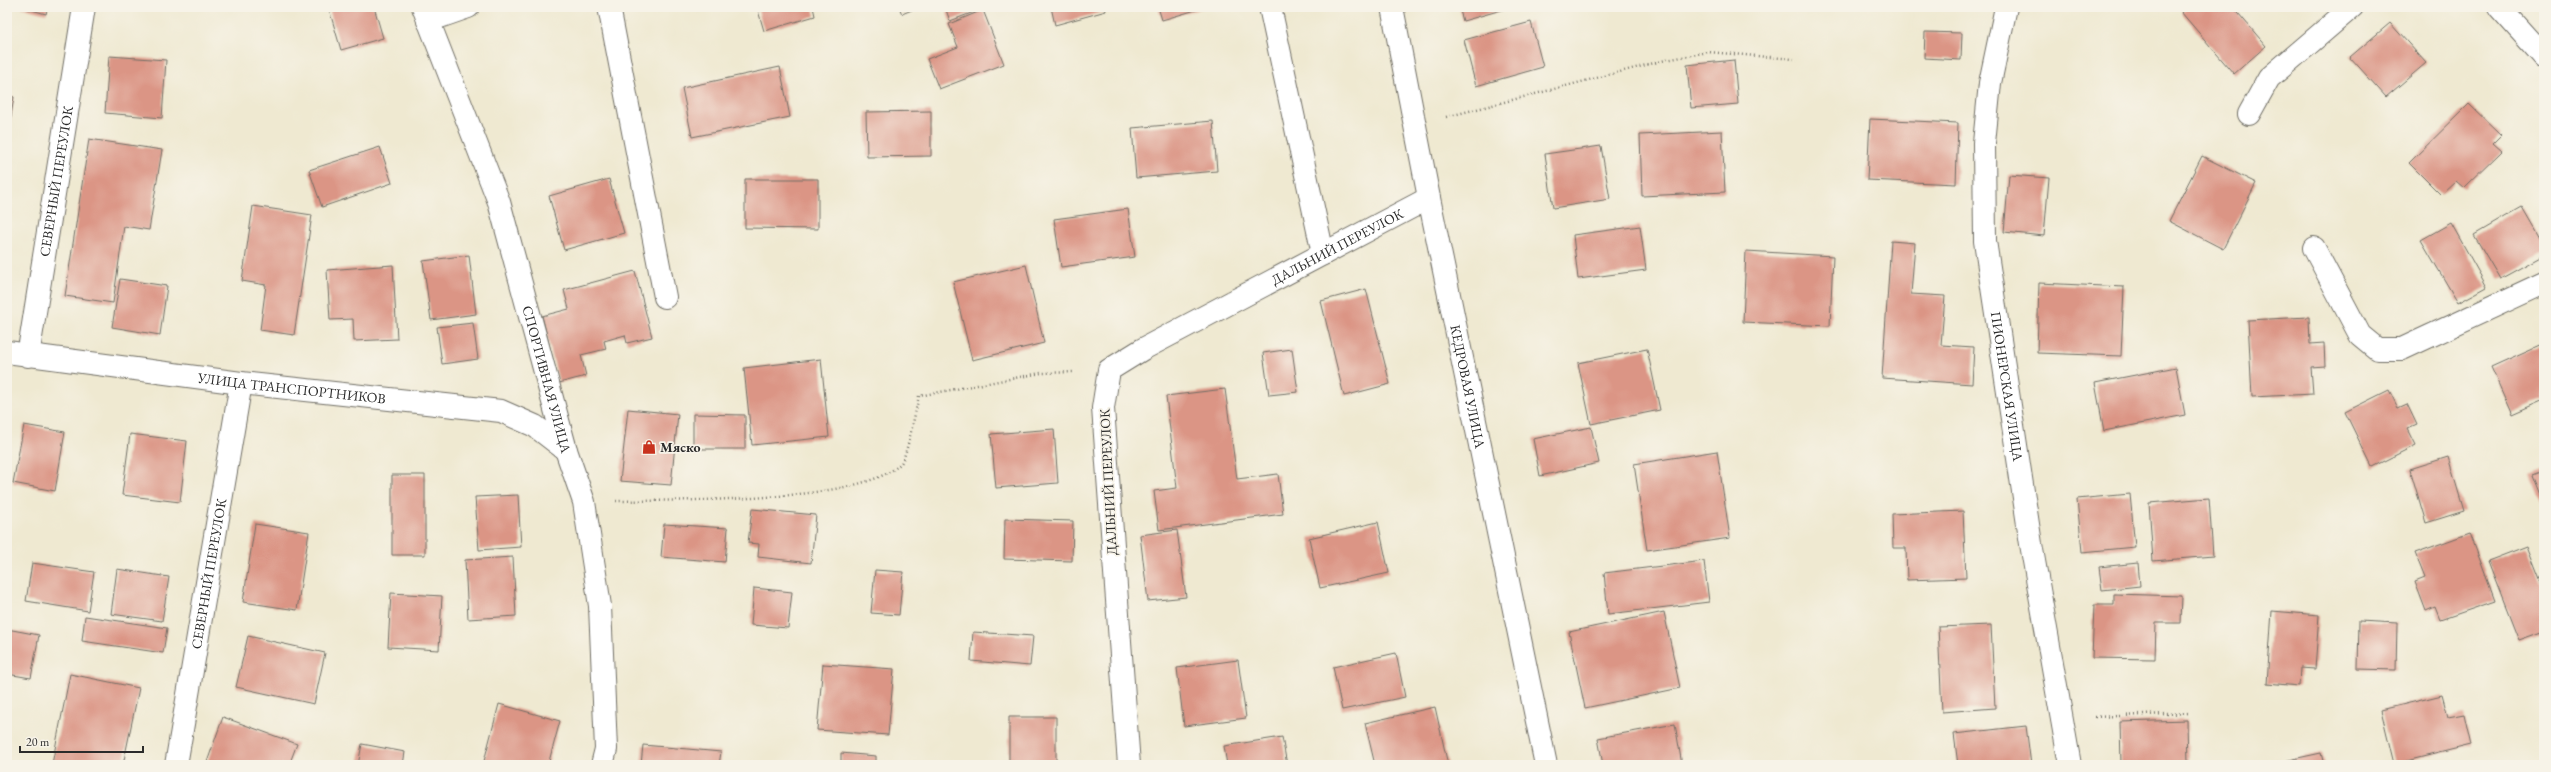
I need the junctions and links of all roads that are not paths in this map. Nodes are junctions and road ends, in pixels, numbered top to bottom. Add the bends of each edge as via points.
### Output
1 (84, 7) edge
2 (468, 7) edge
3 (609, 7) edge
4 (1270, 7) edge
5 (1392, 7) edge
6 (2006, 7) edge
7 (2352, 7) edge
8 (2498, 7) edge
9 (426, 14) edge
10 (2544, 57) edge
11 (2249, 114) dead end
12 (1429, 198) junction
13 (2314, 248) dead end
14 (1323, 254) junction
15 (2544, 283) edge
16 (665, 298) dead end
17 (7, 352) edge
18 (28, 356) junction
19 (241, 383) junction
20 (566, 450) junction
21 (176, 765) edge
22 (602, 765) edge
23 (1129, 765) edge
24 (1546, 765) edge
25 (2070, 765) edge

1 - 18 street, СЕВЕРНЫЙ ПЕРЕУЛОК
2 - 9 street
3 - 16 street
4 - 14 street
5 - 12 street, КЕДРОВАЯ УЛИЦА
6 - 25 street, ПИОНЕРСКАЯ УЛИЦА via 1990,83 1984,143 1985,241 2031,544
7 - 11 street via 2269,78
8 - 10 street
9 - 20 street, СПОРТИВНАЯ УЛИЦА via 499,202
12 - 14 street, ДАЛЬНИЙ ПЕРЕУЛОК
12 - 24 street, КЕДРОВАЯ УЛИЦА
13 - 15 street via 2360,335 2377,349 2402,349
14 - 23 street, ДАЛЬНИЙ ПЕРЕУЛОК via 1143,349 1109,370 1102,408
17 - 18 street, УЛИЦА ТРАНСПОРТНИКОВ
18 - 19 street, УЛИЦА ТРАНСПОРТНИКОВ
19 - 20 street, УЛИЦА ТРАНСПОРТНИКОВ via 501,411 535,426
19 - 21 street, СЕВЕРНЫЙ ПЕРЕУЛОК
20 - 22 street, СПОРТИВНАЯ УЛИЦА via 584,502 600,606 606,749

